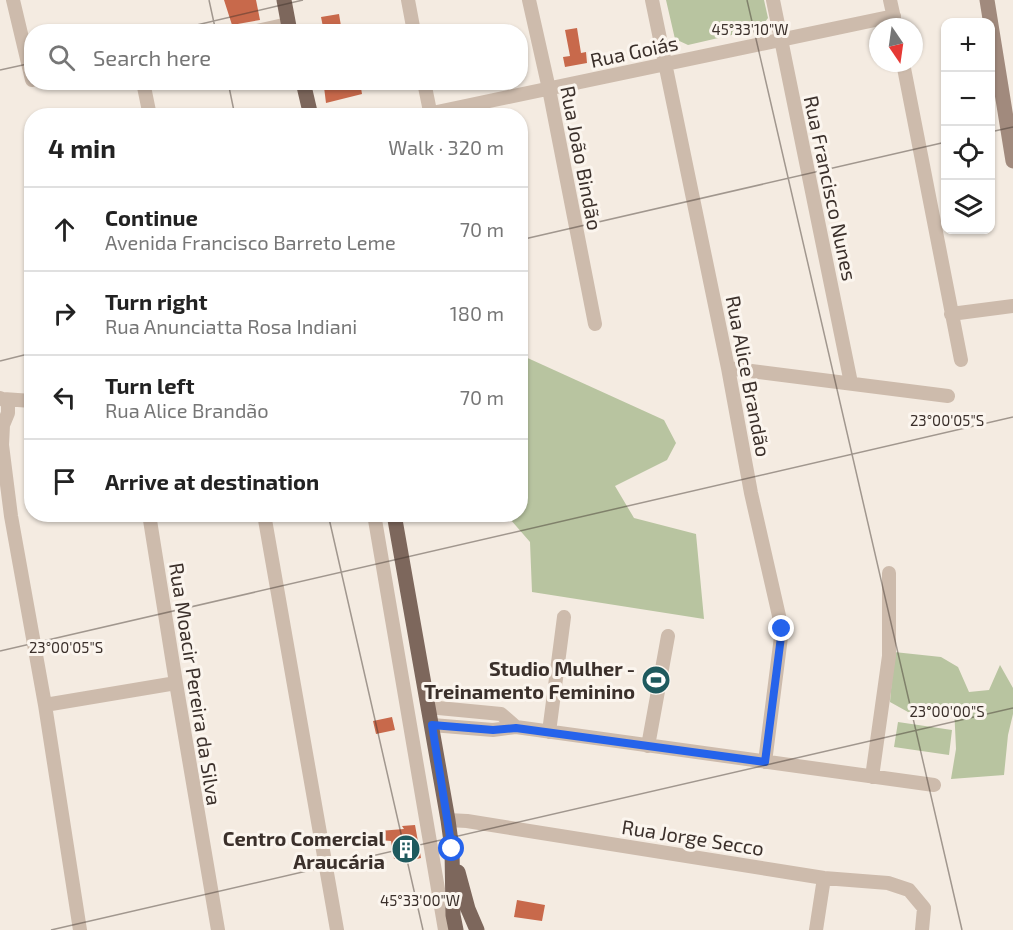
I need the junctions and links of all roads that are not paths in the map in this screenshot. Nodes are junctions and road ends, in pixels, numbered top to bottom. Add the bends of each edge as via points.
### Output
1 (13, 0) edge
2 (284, 0) edge
3 (408, 0) edge
4 (529, 0) edge
5 (652, 0) edge
6 (773, 0) edge
7 (890, 0) edge
8 (987, 0) edge
9 (894, 18) edge
10 (288, 24) edge
11 (412, 24) edge
12 (869, 26) edge
13 (781, 39) junction
14 (24, 49) edge
15 (665, 64) junction
16 (905, 72) edge
17 (549, 89) junction
18 (145, 90) edge
19 (305, 90) edge
20 (424, 90) edge
21 (148, 108) edge
22 (309, 108) edge
23 (426, 108) edge
24 (456, 108) edge
25 (1013, 162) edge
26 (1013, 306) edge
27 (951, 314) junction
28 (595, 324) dead end
29 (962, 360) dead end
30 (728, 368) junction
31 (851, 383) junction
32 (948, 396) dead end
33 (1, 398) edge
34 (24, 400) edge
35 (24, 410) edge
36 (4, 416) edge
37 (1, 443) edge
38 (6, 517) edge
39 (150, 522) edge
40 (265, 522) edge
41 (375, 522) edge
42 (395, 522) edge
43 (889, 573) dead end
44 (564, 617) dead end
45 (668, 636) dead end
46 (176, 683) junction
47 (45, 705) junction
48 (428, 706) junction
49 (432, 725) junction
50 (516, 728) junction
51 (549, 732) junction
52 (648, 746) junction
53 (765, 762) junction
54 (872, 777) junction
55 (934, 785) dead end
56 (448, 820) junction
57 (452, 849) junction
58 (824, 878) junction
59 (80, 930) edge
60 (218, 930) edge
61 (337, 930) edge
62 (445, 930) edge
63 (456, 930) edge
64 (477, 930) edge
65 (816, 930) edge
66 (922, 930) edge

1 - 14 street
2 - 10 main road
3 - 11 street
4 - 17 street, Rua João Bindão
5 - 15 street, Rua Alice Brandão
6 - 13 street, Rua Francisco Nunes
7 - 9 street
8 - 25 main road
12 - 13 street, Rua Goiás
13 - 15 street, Rua Goiás
13 - 31 street, Rua Francisco Nunes
15 - 17 street, Rua Goiás
15 - 30 street, Rua Alice Brandão
16 - 27 street
17 - 24 street, Rua Goiás
17 - 28 street, Rua João Bindão
18 - 21 street
19 - 22 main road
20 - 23 street
26 - 27 street
27 - 29 street
30 - 31 street
30 - 53 street, Rua Alice Brandão via 782,629
31 - 32 street
33 - 34 street
33 - 36 street via 8,405
35 - 36 street
36 - 37 street
37 - 38 street
38 - 47 street
39 - 46 street, Rua Moacir Pereira da Silva
40 - 61 street
41 - 62 street
42 - 48 main road
43 - 54 street via 889,656
44 - 51 street
45 - 52 street
46 - 47 street
46 - 60 street, Rua Moacir Pereira da Silva
47 - 59 street
48 - 49 main road
48 - 50 street via 501,714
49 - 50 street
49 - 56 main road
50 - 51 street
51 - 52 street
52 - 53 street
53 - 54 street
54 - 55 street
56 - 57 main road
56 - 58 street, Rua Jorge Secco
57 - 63 main road
57 - 64 main road
58 - 65 street
58 - 66 street, Rua Jorge Secco via 888,883 909,890 924,908

